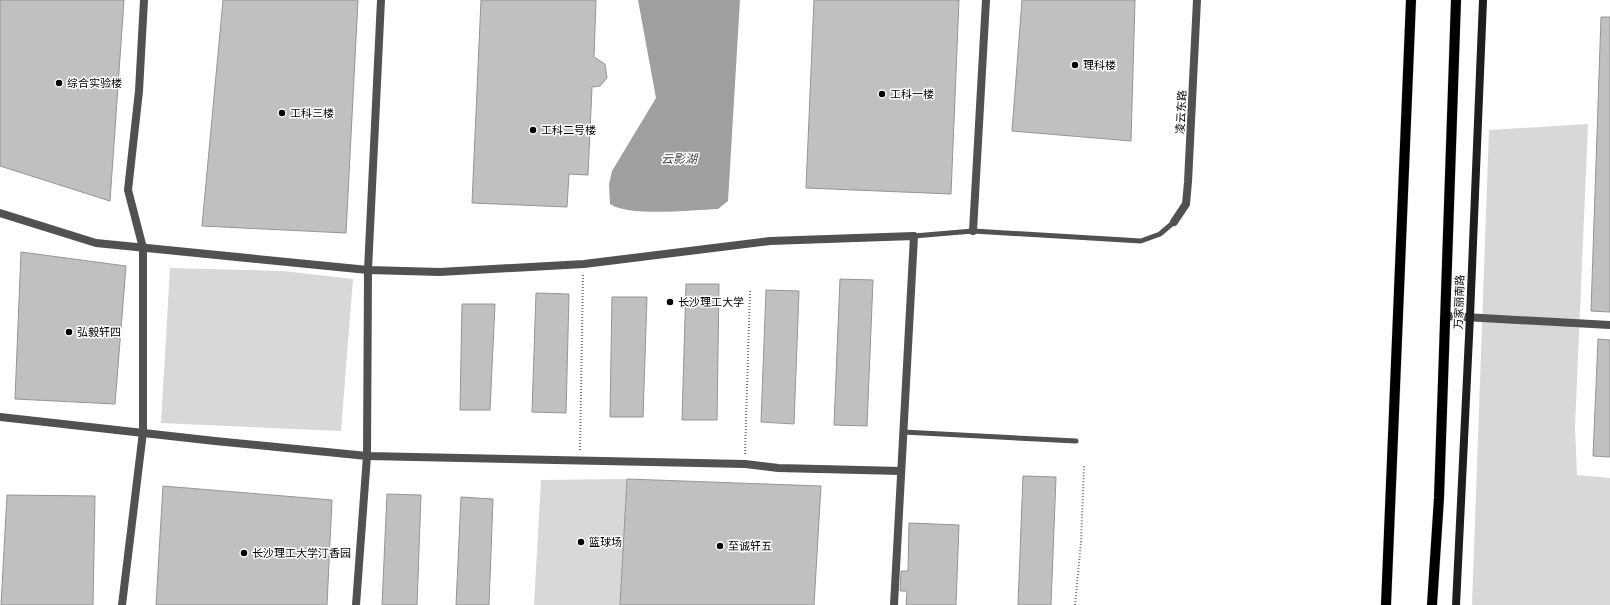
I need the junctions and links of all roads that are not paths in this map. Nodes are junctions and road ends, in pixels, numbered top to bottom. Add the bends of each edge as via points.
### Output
1 (144, 0) edge
2 (381, 0) edge
3 (986, 0) edge
4 (1197, 0) edge
5 (1411, 0) edge
6 (1456, 0) edge
7 (1483, 0) edge
8 (18, 219) dead end
9 (1174, 222) joint
10 (973, 231) junction
11 (914, 236) junction
12 (143, 248) junction
13 (368, 270) junction
14 (1446, 316) junction
15 (1470, 316) junction
16 (1610, 325) edge
17 (0, 417) edge
18 (143, 432) junction
19 (903, 432) junction
20 (1076, 441) dead end
21 (367, 456) junction
22 (901, 471) junction
23 (122, 605) edge
24 (356, 605) edge
25 (894, 605) edge
26 (1386, 605) edge
27 (1432, 605) edge
28 (1456, 605) edge

1 - 12 street via 139,91 128,190
2 - 13 street
3 - 10 street
4 - 9 street, 凌云东路 via 1186,204
5 - 26 main road
6 - 14 main road, 万家丽南路
7 - 15 street, 万家丽南路
8 - 12 street via 96,243
9 - 10 lane via 1160,234 1142,241
10 - 11 lane
11 - 13 street via 770,241 584,264 440,272
11 - 19 street
12 - 13 street
12 - 18 street
13 - 21 street
14 - 15 street
14 - 27 main road, 万家丽南路
15 - 16 street
15 - 28 street, 万家丽南路
17 - 18 street
18 - 21 street
18 - 23 street
19 - 20 lane
19 - 22 street
21 - 22 street via 744,464 778,468
21 - 24 street
22 - 25 street

